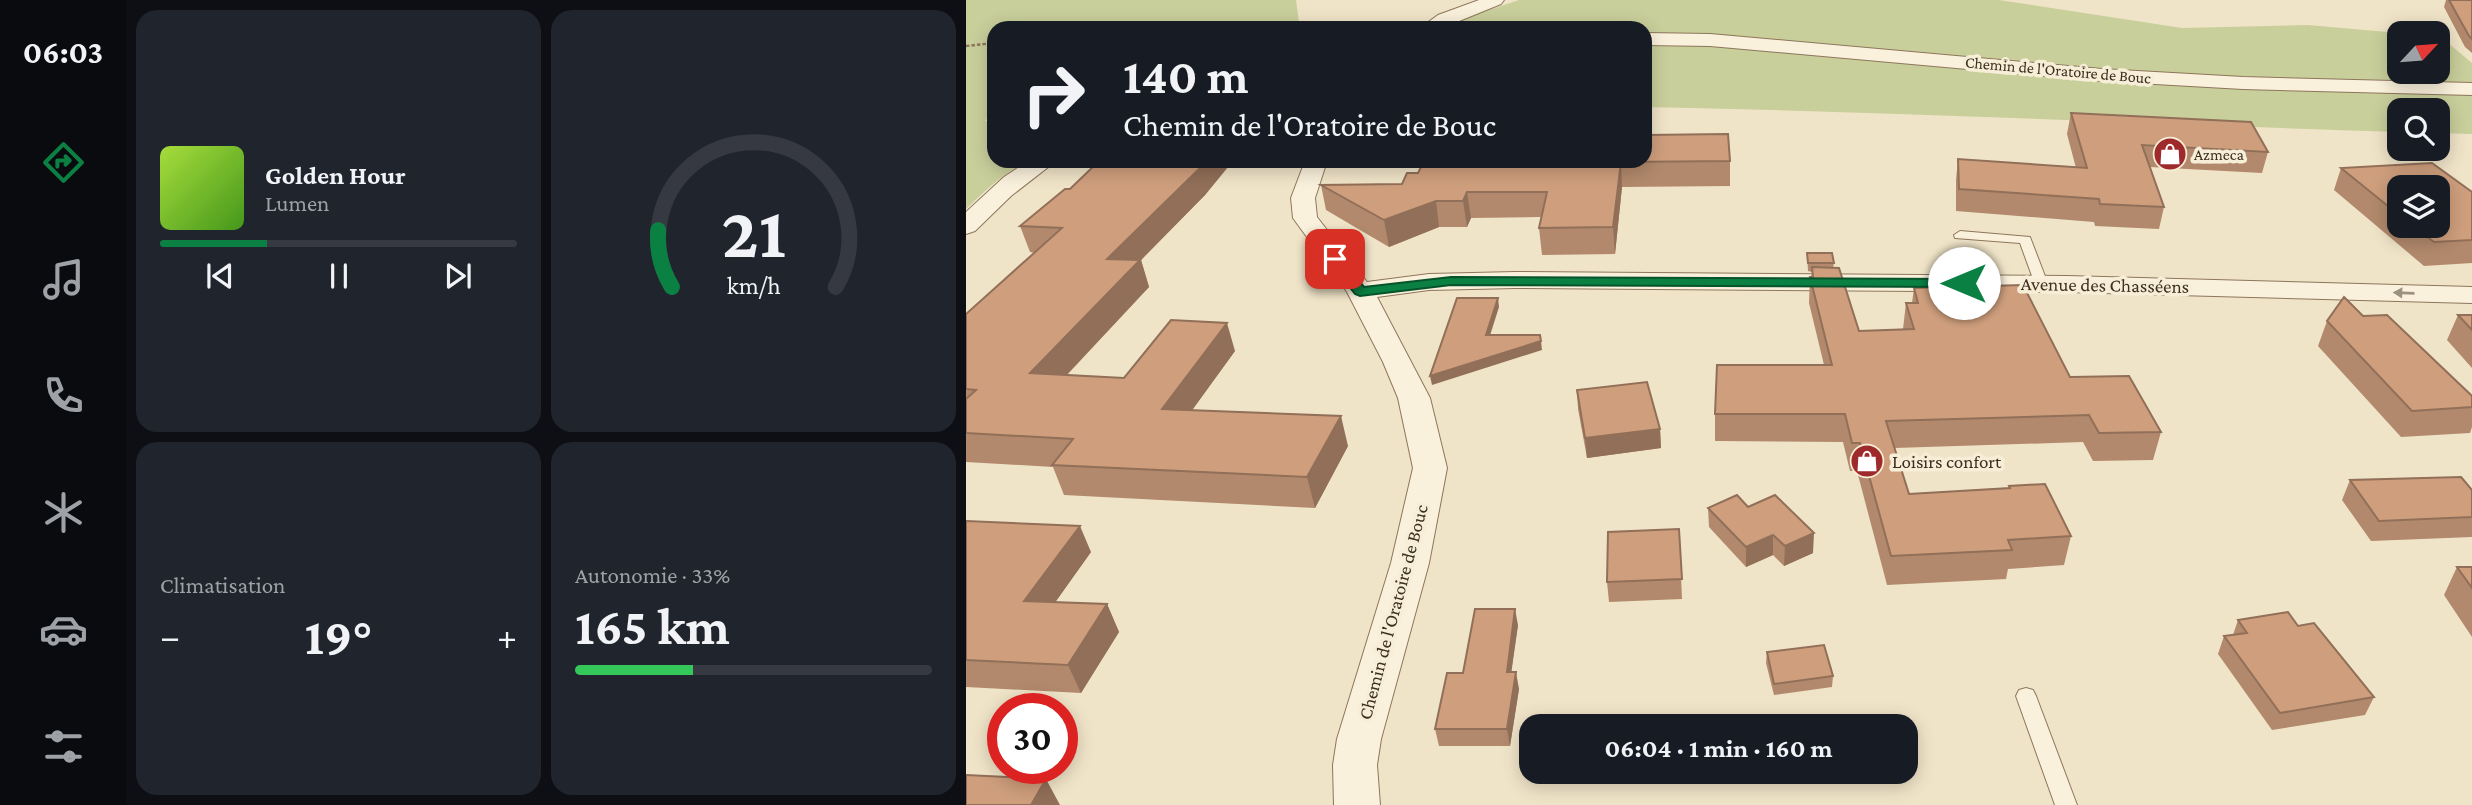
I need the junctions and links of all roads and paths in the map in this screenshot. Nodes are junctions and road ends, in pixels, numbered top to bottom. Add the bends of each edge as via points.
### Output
1 (1495, 0) edge
2 (1441, 21) edge
3 (1652, 39) edge
4 (987, 44) edge
5 (966, 46) edge
6 (2472, 89) edge
7 (1030, 168) edge
8 (1314, 168) edge
9 (966, 226) edge
10 (1960, 235) dead end
11 (2041, 284) junction
12 (1360, 291) junction
13 (2472, 295) edge
14 (2026, 696) dead end
15 (1357, 805) edge
16 (2066, 805) edge

1 - 2 street
3 - 6 street, Chemin de l'Oratoire de Bouc via 1710,40 2102,75
4 - 5 path
7 - 9 street
8 - 12 street, Chemin de l'Oratoire de Bouc via 1303,198 1305,218
10 - 11 lane via 2025,240
11 - 12 street, Avenue des Chasséens via 1515,280 1429,282
13 -> 11 street, Avenue des Chasséens
12 - 15 street, Chemin de l'Oratoire de Bouc via 1414,398 1430,468 1410,563 1359,739
14 - 16 lane

